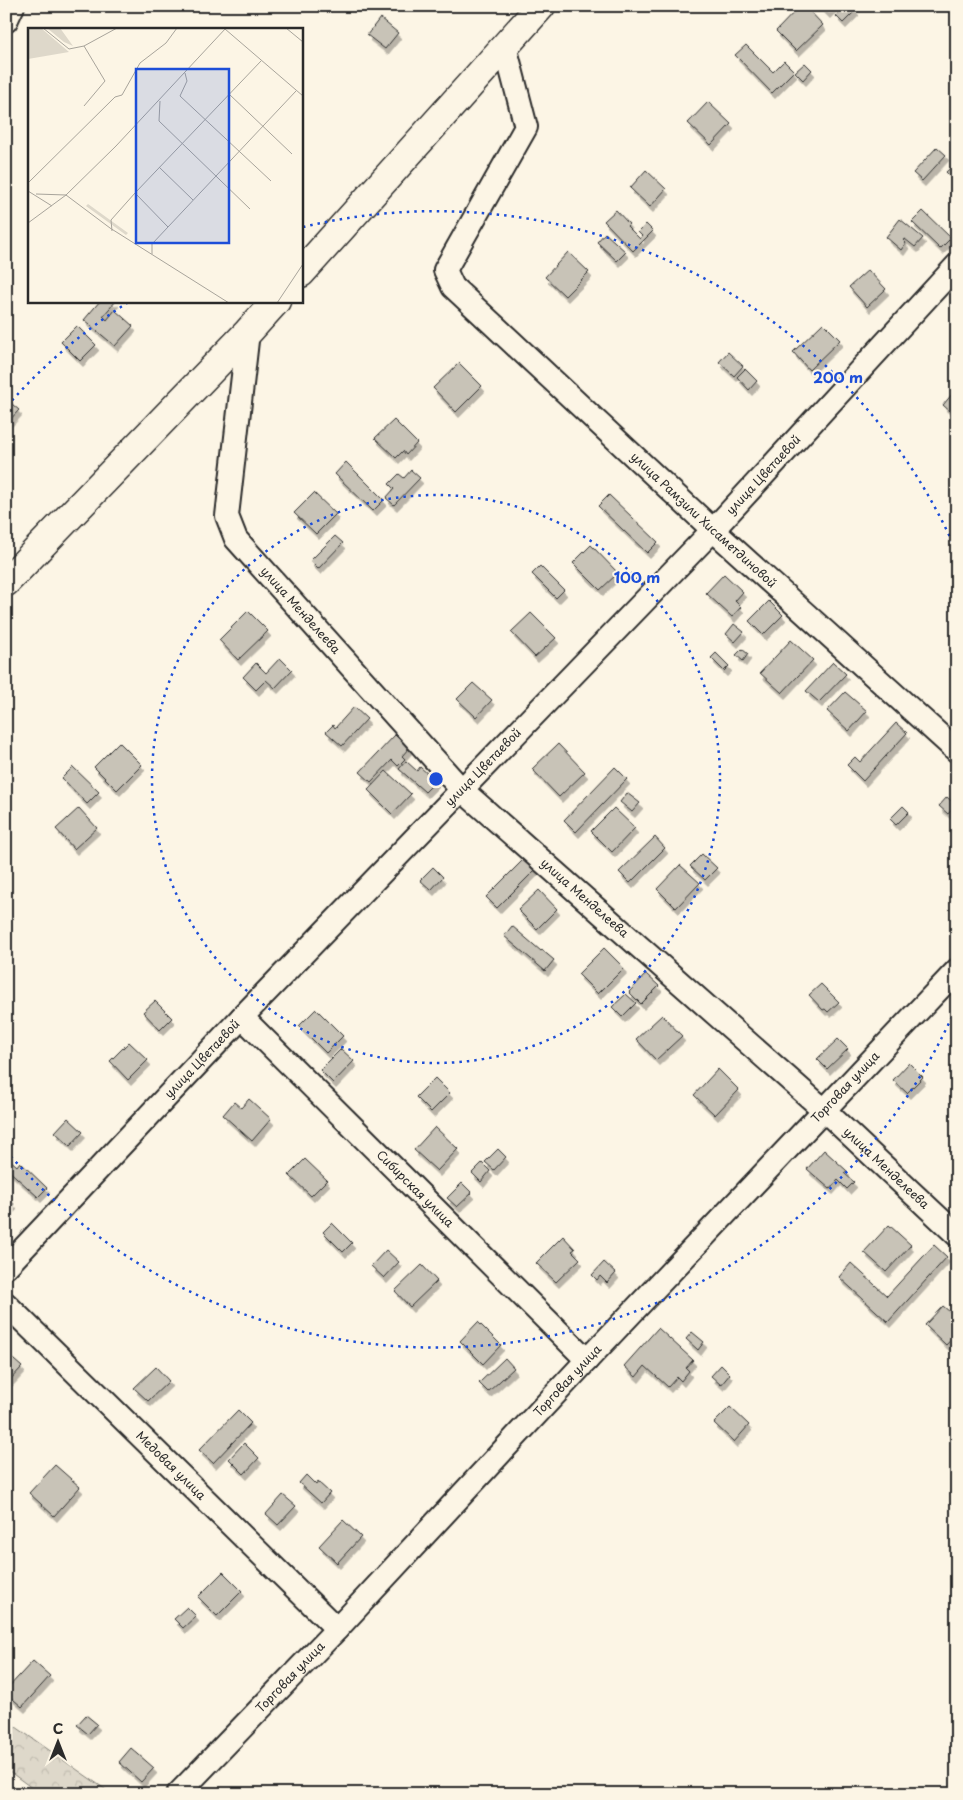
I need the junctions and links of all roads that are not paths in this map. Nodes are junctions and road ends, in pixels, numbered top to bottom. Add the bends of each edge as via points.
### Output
1 (13, 6) edge
2 (541, 6) edge
3 (6, 20) edge
4 (505, 46) junction
5 (957, 265) edge
6 (302, 272) edge
7 (275, 302) edge
8 (248, 332) junction
9 (713, 530) junction
10 (6, 582) edge
11 (957, 751) edge
12 (462, 790) junction
13 (957, 970) edge
14 (242, 1017) junction
15 (824, 1110) junction
16 (957, 1236) edge
17 (6, 1267) edge
18 (6, 1304) edge
19 (587, 1360) junction
20 (337, 1629) junction
21 (178, 1794) edge

1 - 3 street
2 - 4 street
4 - 6 street
4 - 9 street, улица Рамзили Хисаметдиновой via 526,127 445,270 452,287
5 - 9 street, улица Цветаевой
7 - 8 street
8 - 10 street
8 - 12 street, улица Менделеева via 227,516 236,539
9 - 11 street, улица Рамзили Хисаметдиновой
9 - 12 street, улица Цветаевой
12 - 14 street, улица Цветаевой
12 - 15 street, улица Менделеева
13 - 15 street, Торговая улица
14 - 17 street, улица Цветаевой
14 - 19 street, Сибирская улица
15 - 16 street, улица Менделеева
15 - 19 street, Торговая улица
18 - 20 street, Медовая улица
19 - 20 street, Торговая улица
20 - 21 street, Торговая улица

